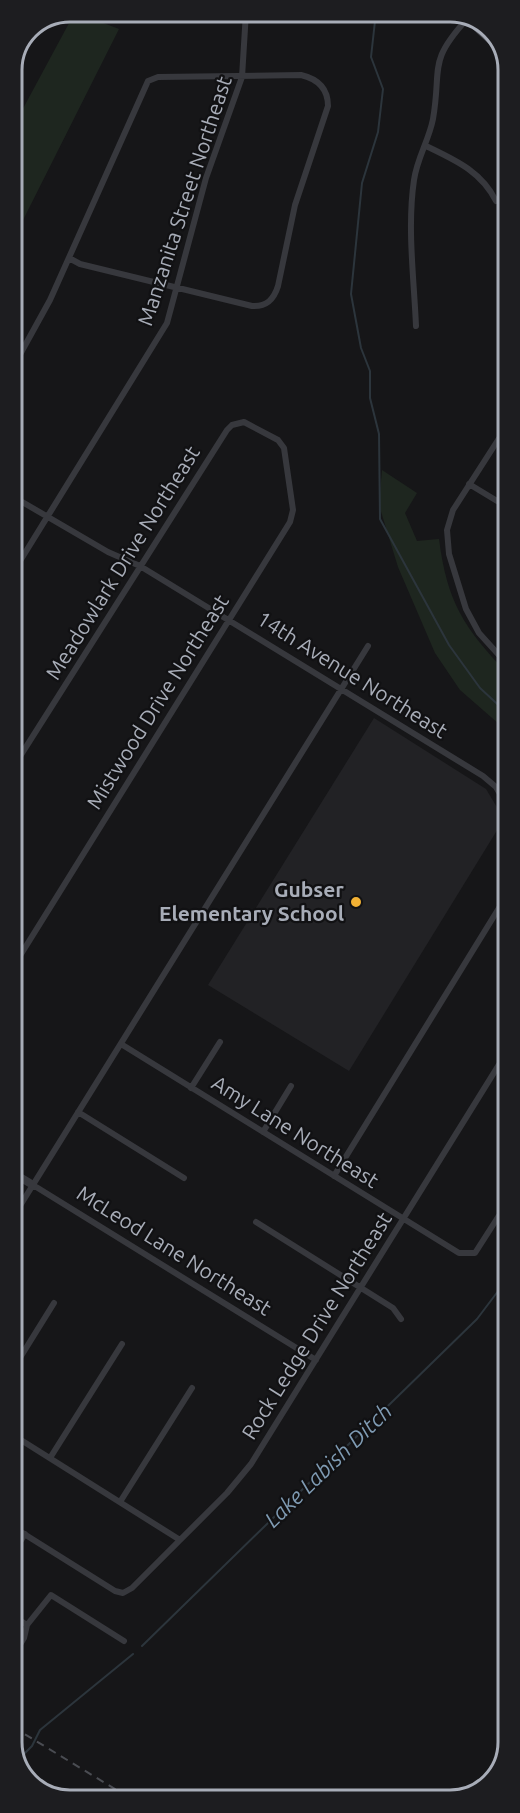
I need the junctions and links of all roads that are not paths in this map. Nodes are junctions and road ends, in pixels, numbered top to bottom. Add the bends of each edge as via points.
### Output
1 (245, 22) edge
2 (461, 24) edge
3 (242, 77) junction
4 (426, 146) junction
5 (496, 201) dead end
6 (69, 258) junction
7 (178, 288) junction
8 (416, 326) dead end
9 (22, 351) edge
10 (498, 440) edge
11 (282, 443) joint
12 (469, 484) junction
13 (22, 502) edge
14 (498, 502) edge
15 (48, 517) junction
16 (22, 558) edge
17 (140, 566) junction
18 (229, 619) junction
19 (368, 646) dead end
20 (498, 654) edge
21 (342, 688) junction
22 (22, 753) edge
23 (498, 790) edge
24 (498, 910) edge
25 (22, 952) edge
26 (220, 1042) dead end
27 (120, 1044) junction
28 (498, 1065) edge
29 (291, 1086) dead end
30 (191, 1088) junction
31 (78, 1112) junction
32 (263, 1132) junction
33 (334, 1176) junction
34 (22, 1178) edge
35 (184, 1178) dead end
36 (33, 1185) junction
37 (22, 1203) edge
38 (498, 1217) edge
39 (403, 1218) junction
40 (256, 1222) dead end
41 (361, 1287) junction
42 (54, 1303) dead end
43 (401, 1319) dead end
44 (122, 1344) dead end
45 (22, 1355) edge
46 (316, 1360) junction
47 (192, 1388) dead end
48 (22, 1441) edge
49 (50, 1458) junction
50 (120, 1502) junction
51 (22, 1532) edge
52 (25, 1534) junction
53 (22, 1539) edge
54 (180, 1540) junction
55 (22, 1623) edge
56 (27, 1626) junction
57 (22, 1641) edge
58 (124, 1641) dead end

1 - 3 street, Manzanita Street Northeast
2 - 4 street via 438,59 433,119
3 - 6 street via 158,77 148,81
3 - 7 street, Manzanita Street Northeast via 206,178
3 - 7 street via 301,75 319,83 328,97 294,205 276,292 263,306 252,306
4 - 5 street via 488,184
4 - 8 street via 412,194
6 - 7 street
6 - 9 street
7 - 15 street, Manzanita Street Northeast via 163,332
10 - 12 street
11 - 17 street, Meadowlark Drive Northeast via 249,423 232,425
11 - 18 street, Mistwood Drive Northeast via 292,516
12 - 14 street
12 - 20 street via 453,510 447,530 449,554 474,627
13 - 15 street, 14th Avenue Northeast
15 - 16 street, Manzanita Street Northeast
15 - 17 street, 14th Avenue Northeast
17 - 18 street, 14th Avenue Northeast
17 - 22 street, Meadowlark Drive Northeast
18 - 21 street, 14th Avenue Northeast
18 - 25 street, Mistwood Drive Northeast
19 - 21 street
21 - 23 street, 14th Avenue Northeast via 483,776
21 - 27 street
24 - 33 street
26 - 30 street
27 - 30 street, Amy Lane Northeast
27 - 31 street
28 - 39 street, Rock Ledge Drive Northeast
29 - 32 street
30 - 32 street, Amy Lane Northeast
31 - 35 street
31 - 36 street
32 - 33 street, Amy Lane Northeast
33 - 39 street, Amy Lane Northeast
34 - 36 street, McLeod Lane Northeast
36 - 37 street
36 - 46 street, McLeod Lane Northeast
38 - 39 street, Amy Lane Northeast via 478,1249 467,1255
39 - 41 street, Rock Ledge Drive Northeast
40 - 41 street
41 - 43 street via 393,1308
41 - 46 street, Rock Ledge Drive Northeast
42 - 45 street
44 - 49 street
46 - 54 street, Rock Ledge Drive Northeast via 241,1477
47 - 50 street
48 - 49 street
49 - 50 street
50 - 54 street
51 - 52 street
52 - 53 street
52 - 54 street, Rock Ledge Drive Northeast via 123,1593
55 - 56 street
56 - 57 street
56 - 58 street via 51,1595

